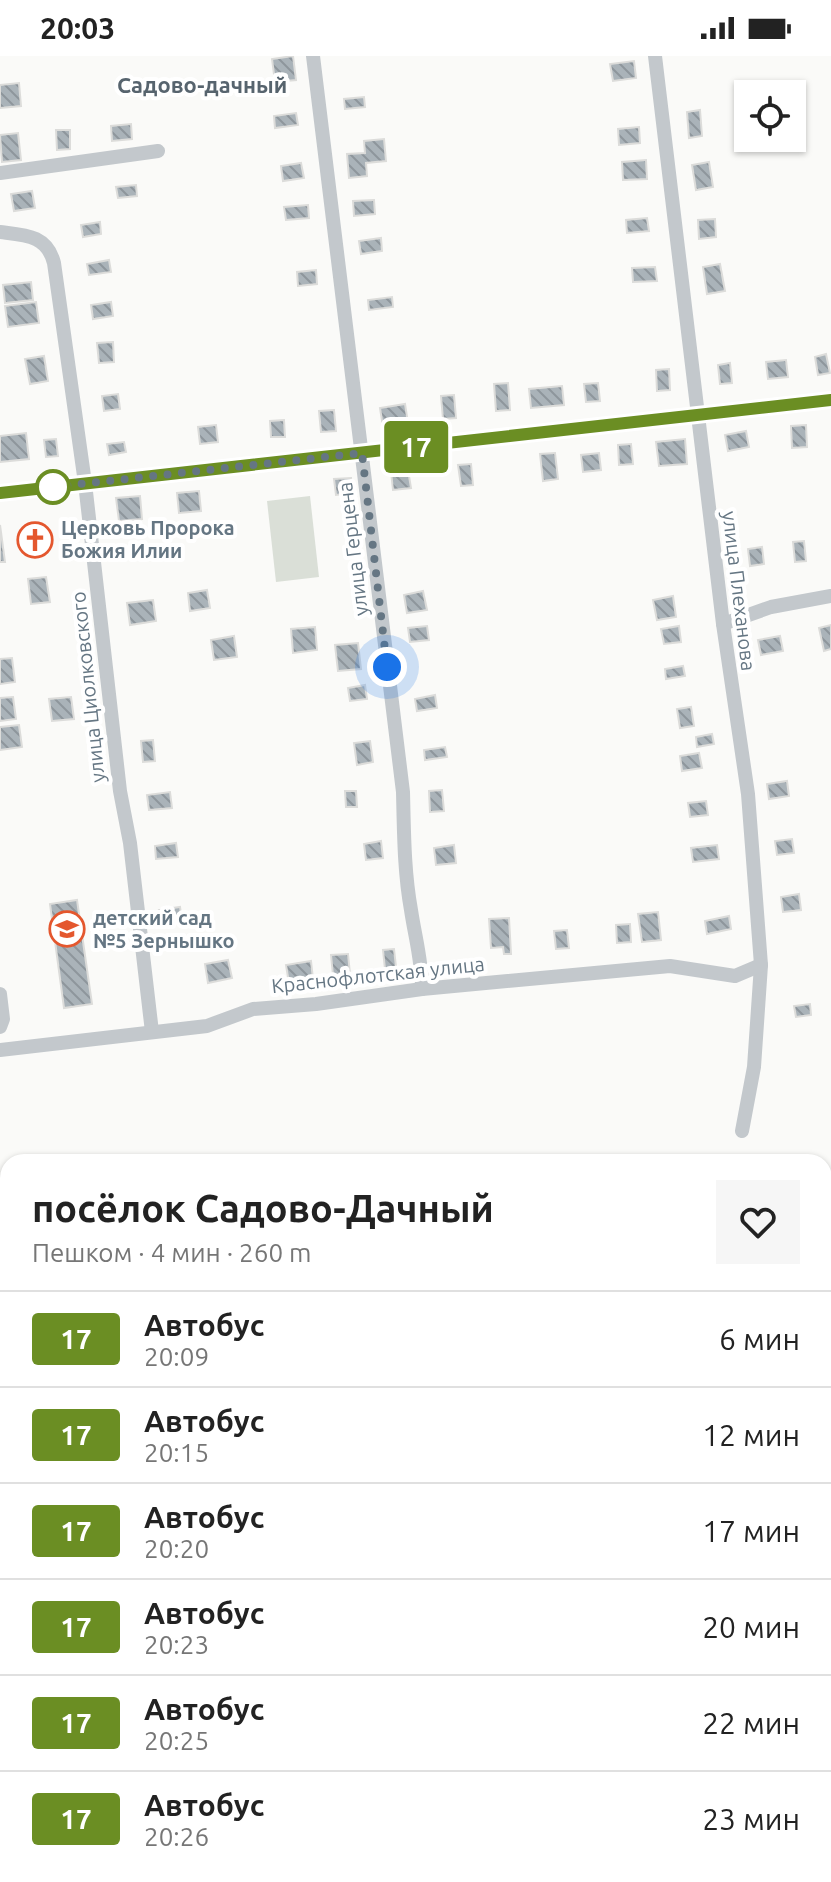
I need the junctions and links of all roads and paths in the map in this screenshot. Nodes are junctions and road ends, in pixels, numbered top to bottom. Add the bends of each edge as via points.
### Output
1 (313, 56) edge
2 (655, 56) edge
3 (158, 151) dead end
4 (0, 173) edge
5 (0, 232) edge
6 (831, 400) edge
7 (697, 415) junction
8 (362, 453) junction
9 (85, 483) junction
10 (0, 493) edge
11 (831, 596) edge
12 (723, 624) junction
13 (761, 965) junction
14 (422, 989) junction
15 (0, 994) edge
16 (0, 1027) edge
17 (152, 1032) junction
18 (0, 1050) edge
19 (742, 1131) dead end

1 - 8 street, улица Герцена
2 - 7 street, улица Плеханова
3 - 4 street
5 - 9 street, улица Циолковского via 33,236 51,251
6 - 7 street
7 - 8 street
7 - 12 street, улица Плеханова
8 - 9 street
8 - 14 street, улица Герцена
9 - 10 street
9 - 17 street, улица Циолковского
11 - 12 street via 771,607
12 - 13 street, улица Плеханова via 748,794
13 - 14 street, Краснофлотская улица via 735,976 670,966
13 - 19 street, улица Плеханова via 754,1067
14 - 17 street, Краснофлотская улица via 253,1009 207,1026
15 - 16 street
17 - 18 street, Краснофлотская улица

